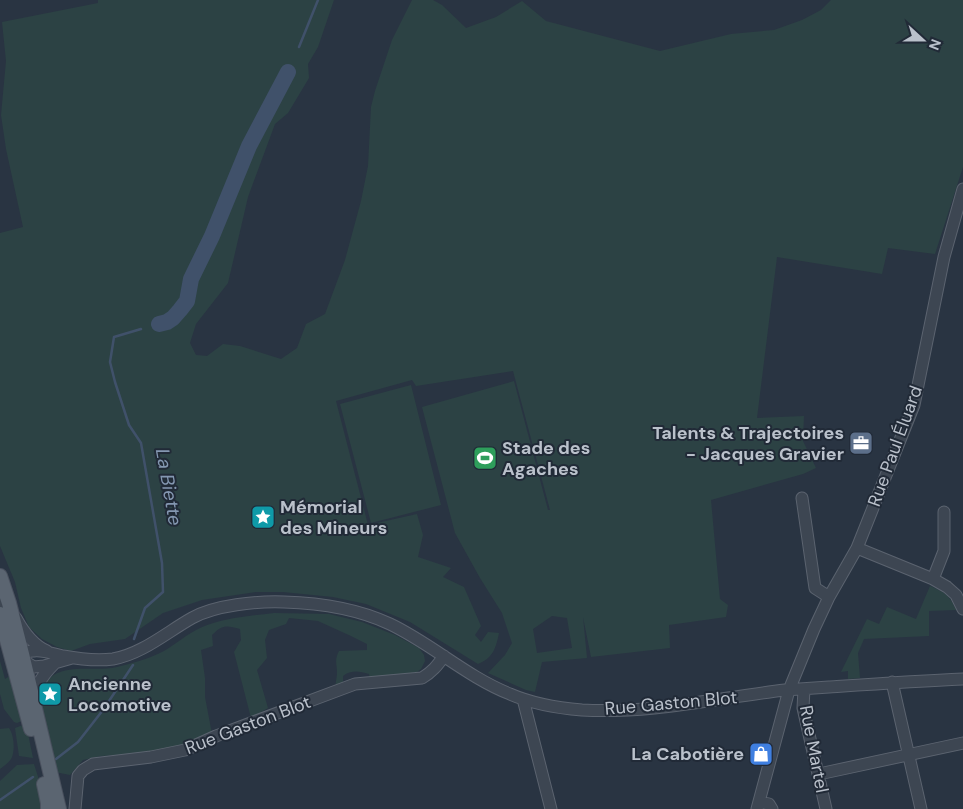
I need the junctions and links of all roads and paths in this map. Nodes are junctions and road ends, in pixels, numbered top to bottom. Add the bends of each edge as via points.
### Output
1 (962, 194) edge
2 (802, 498) dead end
3 (944, 512) dead end
4 (857, 548) junction
5 (0, 576) edge
6 (933, 579) junction
7 (829, 596) junction
8 (3, 607) edge
9 (963, 609) edge
10 (444, 656) junction
11 (22, 658) junction
12 (53, 658) junction
13 (16, 674) junction
14 (963, 679) edge
15 (892, 682) junction
16 (804, 689) junction
17 (789, 690) junction
18 (522, 699) junction
19 (34, 702) junction
20 (963, 743) edge
21 (908, 754) junction
22 (819, 774) junction
23 (46, 790) junction
24 (758, 805) edge
25 (48, 809) edge
26 (53, 809) edge
27 (59, 809) edge
28 (74, 809) edge
29 (551, 809) edge
30 (772, 809) edge
31 (826, 809) edge
32 (921, 809) edge

1 - 4 street, Rue Paul Éluard via 944,257 914,405
2 - 7 street via 815,588
3 - 6 street via 944,551
4 - 6 street
4 - 7 street, Rue Paul Éluard
5 - 8 main road
6 - 9 street via 956,594
7 - 17 street, Rue Paul Éluard
8 - 11 main road
8 - 12 street, Rue Gaston Blot
8 - 13 main road
10 - 12 street, Rue Gaston Blot via 418,639 370,616 326,606 283,602 205,612 143,648 118,658
10 - 18 street, Rue Gaston Blot
10 - 28 street, Rue Gaston Blot via 422,678 355,684 185,750 93,764 78,776
11 - 12 street, Rue Gaston Blot via 34,667 44,666
11 - 13 street
11 - 19 main road
12 - 19 street via 39,683
13 - 23 main road
14 - 15 street, Rue Gaston Blot
15 - 16 street, Rue Gaston Blot
15 - 21 street
16 - 17 street, Rue Gaston Blot
16 - 22 street, Rue Martel via 803,708
17 - 18 street, Rue Gaston Blot via 622,711 564,708
17 - 24 street, Rue Paul Éluard
18 - 29 street
19 - 27 main road
20 - 21 street
21 - 22 street
21 - 32 street
22 - 31 street, Rue Martel
23 - 25 main road
23 - 26 street
24 - 30 street via 769,804

